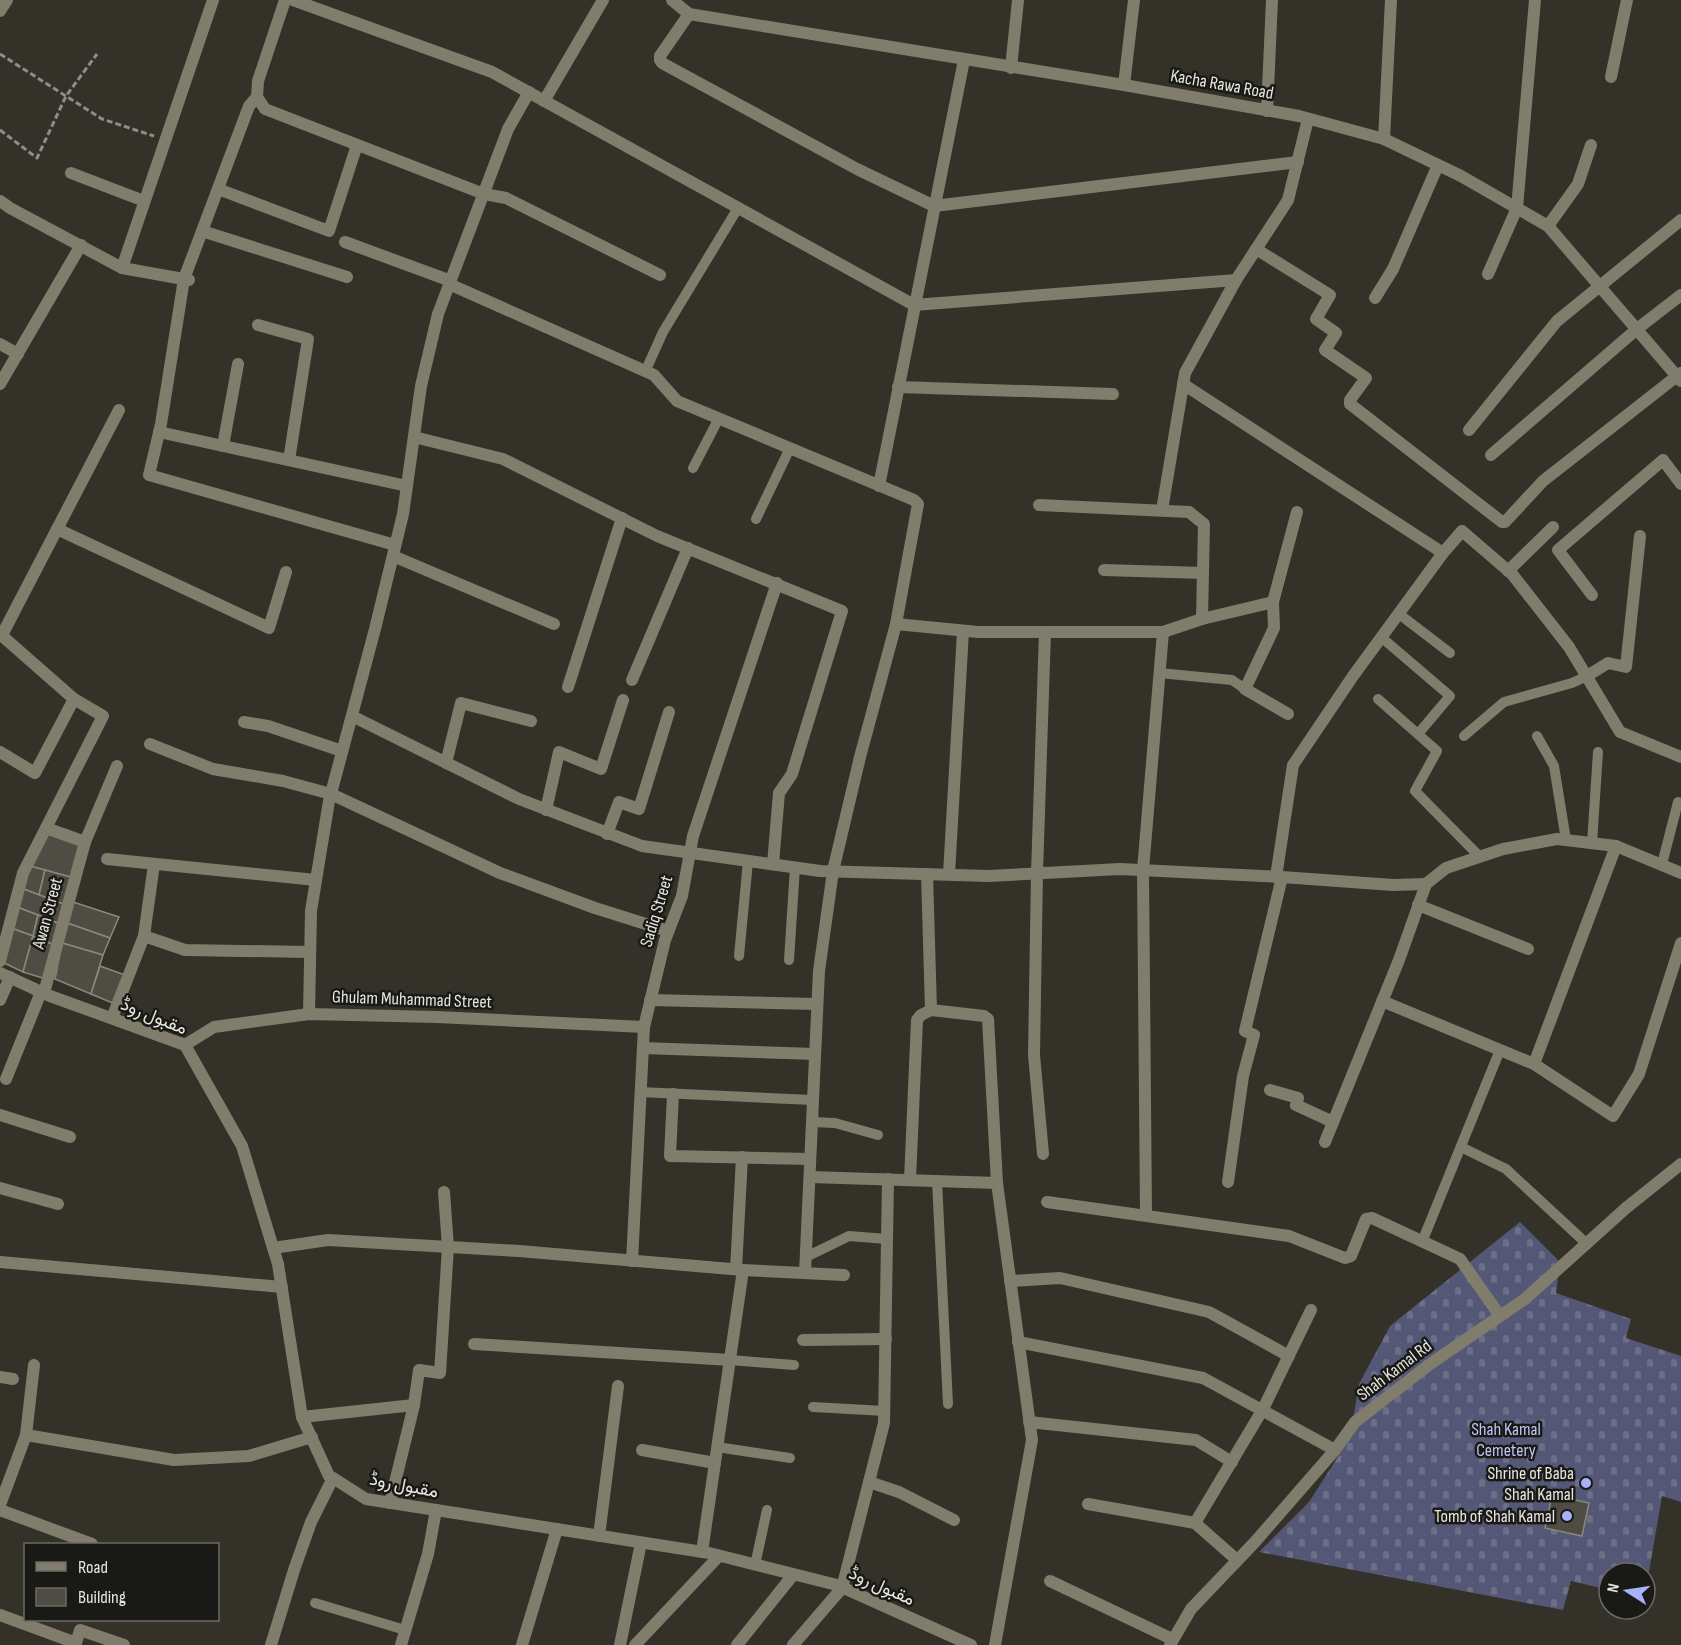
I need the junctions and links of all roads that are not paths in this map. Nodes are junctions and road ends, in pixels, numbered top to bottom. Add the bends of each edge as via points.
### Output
1 (7, 0) edge
2 (213, 0) edge
3 (285, 0) edge
4 (293, 0) edge
5 (603, 0) edge
6 (672, 0) edge
7 (1018, 0) edge
8 (1134, 0) edge
9 (1272, 0) edge
10 (1391, 0) edge
11 (1535, 0) edge
12 (1627, 0) edge
13 (0, 11) edge
14 (689, 14) junction
15 (964, 60) junction
16 (1011, 68) junction
17 (1611, 77) dead end
18 (1124, 85) junction
19 (529, 92) junction
20 (257, 97) junction
21 (544, 100) junction
22 (1267, 111) junction
23 (1308, 119) junction
24 (1384, 139) junction
25 (357, 145) junction
26 (1591, 145) dead end
27 (1299, 162) junction
28 (1438, 165) junction
29 (71, 173) dead end
30 (218, 189) junction
31 (484, 194) junction
32 (0, 201) edge
33 (144, 201) junction
34 (934, 206) junction
35 (738, 208) junction
36 (1517, 208) junction
37 (1681, 220) edge
38 (1548, 226) junction
39 (202, 231) junction
40 (345, 242) dead end
41 (81, 245) junction
42 (1256, 249) junction
43 (122, 268) junction
44 (1488, 274) dead end
45 (660, 275) dead end
46 (347, 277) dead end
47 (186, 279) junction
48 (1236, 280) junction
49 (450, 282) junction
50 (1601, 287) junction
51 (1681, 295) edge
52 (1375, 298) dead end
53 (914, 305) junction
54 (258, 325) dead end
55 (1637, 330) junction
56 (0, 344) edge
57 (18, 354) junction
58 (238, 364) dead end
59 (645, 372) junction
60 (1680, 377) edge
61 (0, 384) edge
62 (1183, 384) junction
63 (898, 387) junction
64 (1113, 394) dead end
65 (119, 410) dead end
66 (719, 418) junction
67 (1469, 430) dead end
68 (159, 432) junction
69 (414, 437) junction
70 (223, 446) junction
71 (790, 448) junction
72 (1491, 455) dead end
73 (289, 460) junction
74 (693, 468) dead end
75 (1681, 484) edge
76 (407, 486) junction
77 (879, 486) junction
78 (1039, 505) dead end
79 (1162, 510) junction
80 (1297, 512) dead end
81 (622, 518) junction
82 (756, 519) dead end
83 (1553, 527) dead end
84 (57, 529) junction
85 (1640, 536) dead end
86 (688, 548) junction
87 (394, 550) junction
88 (1443, 553) junction
89 (1104, 570) dead end
90 (1508, 571) junction
91 (286, 572) dead end
92 (1203, 573) junction
93 (777, 583) junction
94 (1592, 595) dead end
95 (1273, 602) junction
96 (1399, 614) junction
97 (1202, 619) junction
98 (554, 624) dead end
99 (896, 624) junction
100 (963, 631) junction
101 (1044, 632) junction
102 (1163, 632) junction
103 (1, 635) edge
104 (1382, 637) junction
105 (1450, 653) dead end
106 (1160, 673) junction
107 (1587, 676) junction
108 (632, 680) dead end
109 (568, 687) dead end
110 (1245, 689) junction
111 (74, 699) junction
112 (1378, 699) dead end
113 (623, 700) dead end
114 (669, 712) dead end
115 (1288, 714) dead end
116 (352, 716) junction
117 (531, 721) dead end
118 (244, 722) dead end
119 (1418, 734) junction
120 (1464, 736) dead end
121 (1537, 736) dead end
122 (150, 744) dead end
123 (342, 751) junction
124 (0, 752) edge
125 (1598, 752) dead end
126 (1681, 758) edge
127 (446, 763) junction
128 (117, 766) dead end
129 (331, 794) junction
130 (1678, 802) dead end
131 (546, 810) junction
132 (46, 828) junction
133 (607, 834) junction
134 (1566, 840) junction
135 (85, 842) junction
136 (1592, 843) junction
137 (1616, 846) junction
138 (691, 853) junction
139 (1480, 857) junction
140 (107, 859) dead end
141 (748, 861) junction
142 (154, 864) junction
143 (773, 864) junction
144 (1662, 864) junction
145 (795, 867) junction
146 (1143, 870) junction
147 (833, 871) junction
148 (1037, 873) junction
149 (1681, 873) edge
150 (927, 874) junction
151 (949, 874) junction
152 (1279, 877) junction
153 (316, 880) junction
154 (1426, 884) junction
155 (1418, 905) junction
156 (668, 931) junction
157 (144, 936) junction
158 (1681, 943) edge
159 (1528, 949) dead end
160 (310, 952) junction
161 (739, 956) dead end
162 (789, 960) dead end
163 (0, 961) edge
164 (5, 975) edge
165 (43, 992) junction
166 (0, 1000) edge
167 (650, 1000) junction
168 (1382, 1001) junction
169 (817, 1004) junction
170 (931, 1010) junction
171 (309, 1014) junction
172 (112, 1018) junction
173 (644, 1026) junction
174 (185, 1045) junction
175 (643, 1048) junction
176 (1500, 1050) junction
177 (815, 1054) junction
178 (1534, 1064) junction
179 (6, 1079) dead end
180 (1270, 1090) dead end
181 (640, 1092) junction
182 (673, 1094) junction
183 (813, 1100) junction
184 (0, 1115) edge
185 (812, 1122) junction
186 (1333, 1122) junction
187 (878, 1136) dead end
188 (70, 1137) dead end
189 (1325, 1142) dead end
190 (1461, 1146) junction
191 (1043, 1154) dead end
192 (742, 1157) junction
193 (810, 1159) junction
194 (1681, 1164) edge
195 (810, 1177) junction
196 (888, 1179) junction
197 (910, 1180) junction
198 (937, 1181) junction
199 (1228, 1182) dead end
200 (997, 1183) junction
201 (0, 1188) edge
202 (444, 1192) dead end
203 (1047, 1202) dead end
204 (58, 1204) dead end
205 (1146, 1215) junction
206 (887, 1239) junction
207 (1422, 1242) junction
208 (1587, 1244) junction
209 (448, 1247) junction
210 (273, 1248) junction
211 (806, 1257) junction
212 (632, 1261) junction
213 (0, 1262) edge
214 (740, 1270) junction
215 (805, 1273) junction
216 (844, 1275) dead end
217 (1010, 1281) junction
218 (282, 1287) junction
219 (1311, 1310) dead end
220 (1500, 1316) junction
221 (886, 1339) junction
222 (803, 1340) dead end
223 (1018, 1342) junction
224 (474, 1344) dead end
225 (1289, 1356) junction
226 (730, 1360) junction
227 (34, 1365) dead end
228 (794, 1365) dead end
229 (0, 1377) edge
230 (13, 1379) dead end
231 (618, 1386) dead end
232 (948, 1404) dead end
233 (414, 1405) junction
234 (813, 1407) dead end
235 (1263, 1409) junction
236 (885, 1411) junction
237 (302, 1417) junction
238 (1029, 1422) junction
239 (26, 1435) junction
240 (312, 1437) junction
241 (717, 1447) junction
242 (642, 1450) dead end
243 (1335, 1450) junction
244 (790, 1458) dead end
245 (1232, 1462) junction
246 (715, 1463) junction
247 (333, 1478) junction
248 (869, 1482) junction
249 (390, 1503) junction
250 (1088, 1504) dead end
251 (0, 1505) edge
252 (0, 1510) edge
253 (436, 1510) junction
254 (766, 1510) dead end
255 (954, 1520) dead end
256 (1195, 1523) junction
257 (556, 1529) junction
258 (599, 1536) junction
259 (87, 1543) edge
260 (641, 1543) junction
261 (702, 1552) junction
262 (719, 1556) junction
263 (1237, 1560) junction
264 (755, 1565) junction
265 (793, 1575) junction
266 (1050, 1581) dead end
267 (842, 1588) junction
268 (315, 1603) dead end
269 (0, 1615) edge
270 (405, 1630) junction
271 (1171, 1642) edge
272 (966, 1644) edge
273 (124, 1645) edge
274 (271, 1645) edge
275 (401, 1645) edge
276 (522, 1645) edge
277 (620, 1645) edge
278 (634, 1645) edge
279 (737, 1645) edge
280 (793, 1645) edge
281 (995, 1645) edge

1 - 13 street
2 - 33 street
3 - 20 street via 258,81
4 - 19 street via 492,72
5 - 21 street
6 - 14 street, Kacha Rawa Road
7 - 16 street
8 - 18 street
9 - 22 street
10 - 24 street
11 - 36 street
12 - 17 street
14 - 15 street, Kacha Rawa Road
14 - 34 street via 660,56 662,63 857,169
15 - 16 street, Kacha Rawa Road
15 - 34 street
16 - 18 street, Kacha Rawa Road
18 - 22 street, Kacha Rawa Road
19 - 21 street
19 - 31 street via 508,129
20 - 25 street via 265,109
20 - 30 street via 249,106
21 - 35 street
22 - 23 street, Kacha Rawa Road
23 - 24 street, Kacha Rawa Road
23 - 27 street
24 - 28 street, Kacha Rawa Road
25 - 30 street via 329,231
25 - 31 street
26 - 38 street via 1578,184
27 - 34 street
27 - 42 street via 1288,200
28 - 36 street, Kacha Rawa Road
28 - 52 street via 1393,269
29 - 33 street
30 - 39 street
31 - 45 street via 506,198
31 - 49 street
32 - 41 street
33 - 43 street
34 - 53 street
35 - 53 street
35 - 59 lane via 663,332
36 - 38 street, Kacha Rawa Road
36 - 44 street
37 - 50 street
38 - 50 street, Kacha Rawa Road
39 - 46 street
39 - 47 street
40 - 49 street
41 - 43 street
41 - 57 street
42 - 48 street
42 - 60 street via 1330,295 1316,319 1336,333 1325,350 1365,378 1350,404 1502,522 1543,481
43 - 47 street
47 - 68 street
48 - 53 street
48 - 62 street via 1185,372
49 - 59 street
49 - 69 street via 421,386
50 - 55 street, Kacha Rawa Road
50 - 67 street via 1557,321
51 - 55 street
53 - 63 street
54 - 73 street via 308,339
55 - 60 street, Kacha Rawa Road
55 - 72 street
56 - 57 street
57 - 61 street
58 - 70 street
59 - 66 street via 654,375 677,400
62 - 79 street
62 - 88 street
63 - 64 street
63 - 77 street
65 - 84 street
66 - 71 street
66 - 74 lane
68 - 70 street
68 - 87 street via 149,475
69 - 76 street
69 - 81 street via 503,459
70 - 73 street
71 - 77 street
71 - 82 lane
73 - 76 street
75 - 94 street via 1663,460 1558,550
76 - 87 street
77 - 99 street via 918,504
78 - 79 street
79 - 92 street via 1189,512 1204,524
80 - 95 street
81 - 86 street
81 - 109 street
83 - 90 street
84 - 91 street via 269,628
84 - 103 street
85 - 107 street via 1626,668 1608,663
86 - 93 street
86 - 108 street
87 - 98 street
87 - 116 street
88 - 90 street via 1463,531
88 - 96 street
89 - 92 street
90 - 107 street via 1569,647
92 - 97 street
93 - 138 street, Sadiq Street via 693,836
93 - 143 street via 840,608 843,613 792,774 779,793
95 - 97 street
95 - 110 street via 1274,628
96 - 104 street
96 - 105 lane
97 - 102 street
99 - 100 street
99 - 147 street
100 - 101 street
100 - 151 street
101 - 102 street
101 - 148 street
102 - 106 street
103 - 111 street
104 - 119 lane via 1450,696
104 - 152 street via 1293,765
106 - 110 lane via 1232,680
106 - 146 street
107 - 120 lane via 1504,702
107 - 126 street via 1620,732
110 - 115 street
111 - 124 street via 35,773
111 - 132 street via 103,716
112 - 119 lane
113 - 131 street via 601,769 559,752
114 - 133 street via 639,809 619,802
116 - 123 street
116 - 127 street
117 - 127 street via 461,703
118 - 123 street
119 - 139 lane via 1437,751 1415,791
121 - 134 lane via 1554,766
122 - 129 street via 213,769
123 - 129 street
125 - 136 lane
127 - 131 street
128 - 135 street, Awan Street
129 - 153 street
129 - 156 street via 500,873
130 - 144 lane
131 - 133 street
132 - 135 street
132 - 163 street via 23,873
133 - 138 street via 642,846
134 - 136 street
134 - 139 street via 1503,849
135 - 165 street, Awan Street
136 - 137 street
137 - 144 street
137 - 178 street
138 - 141 street
138 - 156 street, Sadiq Street via 682,896
139 - 154 street via 1446,868
140 - 142 street
141 - 143 street
141 - 161 lane
142 - 153 street
142 - 157 street
143 - 145 street
144 - 149 street
145 - 147 street
145 - 162 lane
146 - 148 street
146 - 152 street
146 - 205 street
147 - 150 street
147 - 169 street
148 - 151 street
148 - 191 street via 1034,1055
150 - 151 street
150 - 170 street
152 - 154 street
152 - 199 street via 1245,1031 1254,1035 1243,1076
153 - 160 street
154 - 155 street
155 - 159 street
155 - 168 street
156 - 167 street, Sadiq Street
157 - 160 street via 185,950
157 - 172 street
158 - 178 street via 1638,1074 1615,1115
160 - 171 street
164 - 165 street, مقبول روڈ
164 - 166 street
165 - 172 street, مقبول روڈ
165 - 179 street, Awan Street
167 - 169 street
167 - 173 street, Sadiq Street
168 - 176 street
168 - 186 street
169 - 177 street
170 - 197 street via 917,1020
170 - 200 street via 988,1019
171 - 173 street, Ghulam Muhammad Street
171 - 174 street, Ghulam Muhammad Street via 214,1027
172 - 174 street, مقبول روڈ
173 - 175 street, Sadiq Street
174 - 210 street, مقبول روڈ via 242,1146
175 - 177 street
175 - 181 street, Sadiq Street
176 - 178 street
176 - 190 lane
177 - 183 street
180 - 186 street via 1298,1098 1296,1105
181 - 182 lane
181 - 212 street, Sadiq Street
182 - 183 lane
182 - 192 street via 670,1156
183 - 185 street
184 - 188 street
185 - 187 lane via 835,1123
185 - 193 street
186 - 189 street
190 - 207 lane
190 - 208 lane via 1506,1169
192 - 193 street
192 - 214 street
193 - 195 street
194 - 208 street, Shah Kamal Rd
195 - 196 street
195 - 211 street
196 - 197 street
196 - 206 street
197 - 198 street
198 - 200 street
198 - 232 lane
200 - 217 street
201 - 204 street
202 - 209 street
203 - 205 street
205 - 207 street via 1288,1236 1345,1258 1351,1256 1369,1218
206 - 211 lane via 849,1236
206 - 221 street
207 - 220 street via 1460,1259
208 - 220 street, Shah Kamal Rd
209 - 210 street via 328,1240
209 - 212 street
209 - 233 street via 440,1373 419,1370
210 - 218 street, مقبول روڈ
211 - 215 street
212 - 214 street
213 - 218 street
214 - 215 street
214 - 226 street
215 - 216 street
217 - 223 street
217 - 225 street via 1060,1278 1209,1312
218 - 237 street, مقبول روڈ
219 - 225 street
220 - 243 street, Shah Kamal Rd via 1355,1422
221 - 222 street
221 - 236 street
223 - 235 street via 1203,1378
223 - 238 street
224 - 226 street
225 - 235 street
226 - 228 lane
226 - 241 street
227 - 239 street
229 - 230 street
231 - 258 street
233 - 237 street
233 - 249 street
234 - 236 lane
235 - 243 street
235 - 245 street
236 - 248 street
237 - 240 street, مقبول روڈ
238 - 245 street via 1196,1440
238 - 281 street via 1032,1440
239 - 240 street via 174,1460 249,1456
239 - 251 street
240 - 247 street, مقبول روڈ
241 - 244 lane
241 - 246 street
242 - 246 street
243 - 263 street, Shah Kamal Rd
245 - 256 street
246 - 261 street
247 - 249 street, مقبول روڈ via 366,1499
247 - 274 street via 311,1522
248 - 255 street via 899,1492
248 - 267 street
249 - 253 street, مقبول روڈ
250 - 256 street
252 - 259 street
253 - 257 street, مقبول روڈ
253 - 270 street via 428,1554
254 - 264 lane
256 - 263 street
257 - 258 street, مقبول روڈ
257 - 276 street
258 - 260 street, مقبول روڈ
260 - 261 street, مقبول روڈ
260 - 277 street
261 - 262 street, مقبول روڈ
262 - 264 street, مقبول روڈ
262 - 278 street
263 - 271 street, Shah Kamal Rd via 1191,1609
264 - 265 street, مقبول روڈ
265 - 267 street, مقبول روڈ
265 - 279 street
266 - 271 street
267 - 272 street, مقبول روڈ
267 - 280 street
268 - 270 lane
269 - 273 street via 76,1643 80,1630
270 - 275 street

